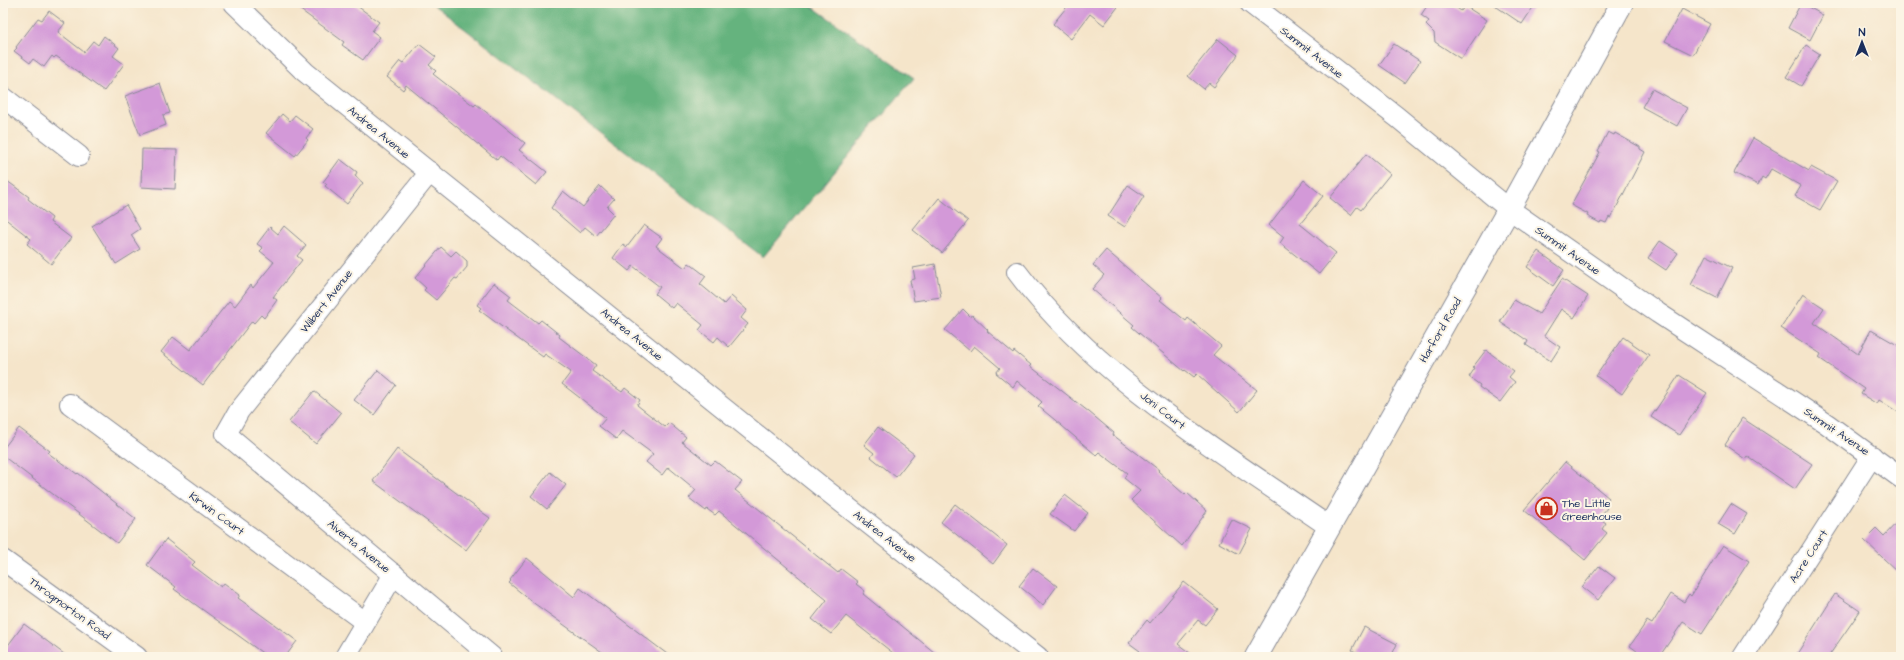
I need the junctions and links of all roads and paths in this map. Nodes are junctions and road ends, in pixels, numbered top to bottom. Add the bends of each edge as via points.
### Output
1 (234, 3) edge
2 (1250, 3) edge
3 (1622, 3) edge
4 (3, 97) edge
5 (79, 156) dead end
6 (430, 172) junction
7 (1509, 209) junction
8 (1017, 272) dead end
9 (70, 404) dead end
10 (226, 434) joint
11 (1872, 456) junction
12 (1901, 478) edge
13 (1328, 526) junction
14 (3, 560) edge
15 (394, 574) junction
16 (365, 622) junction
17 (137, 657) edge
18 (346, 657) edge
19 (492, 657) edge
20 (1038, 657) edge
21 (1256, 657) edge
22 (1743, 657) edge

1 - 6 street, Andrea Avenue via 306,72
2 - 7 street, Summit Avenue via 1397,117
3 - 7 main road, Harford Road
4 - 5 street
6 - 10 street, Wilbert Avenue via 239,411
6 - 20 street, Andrea Avenue
7 - 11 street, Summit Avenue
7 - 13 main road, Harford Road
8 - 13 street, Joni Court via 1048,311 1166,414
9 - 16 street, Kirwin Court
10 - 15 street, Alverta Avenue
11 - 12 street, Summit Avenue
11 - 22 street, Acre Court
13 - 21 main road, Harford Road
14 - 17 street, Throgmorton Road
15 - 16 street
15 - 19 street, Alverta Avenue
16 - 18 street

